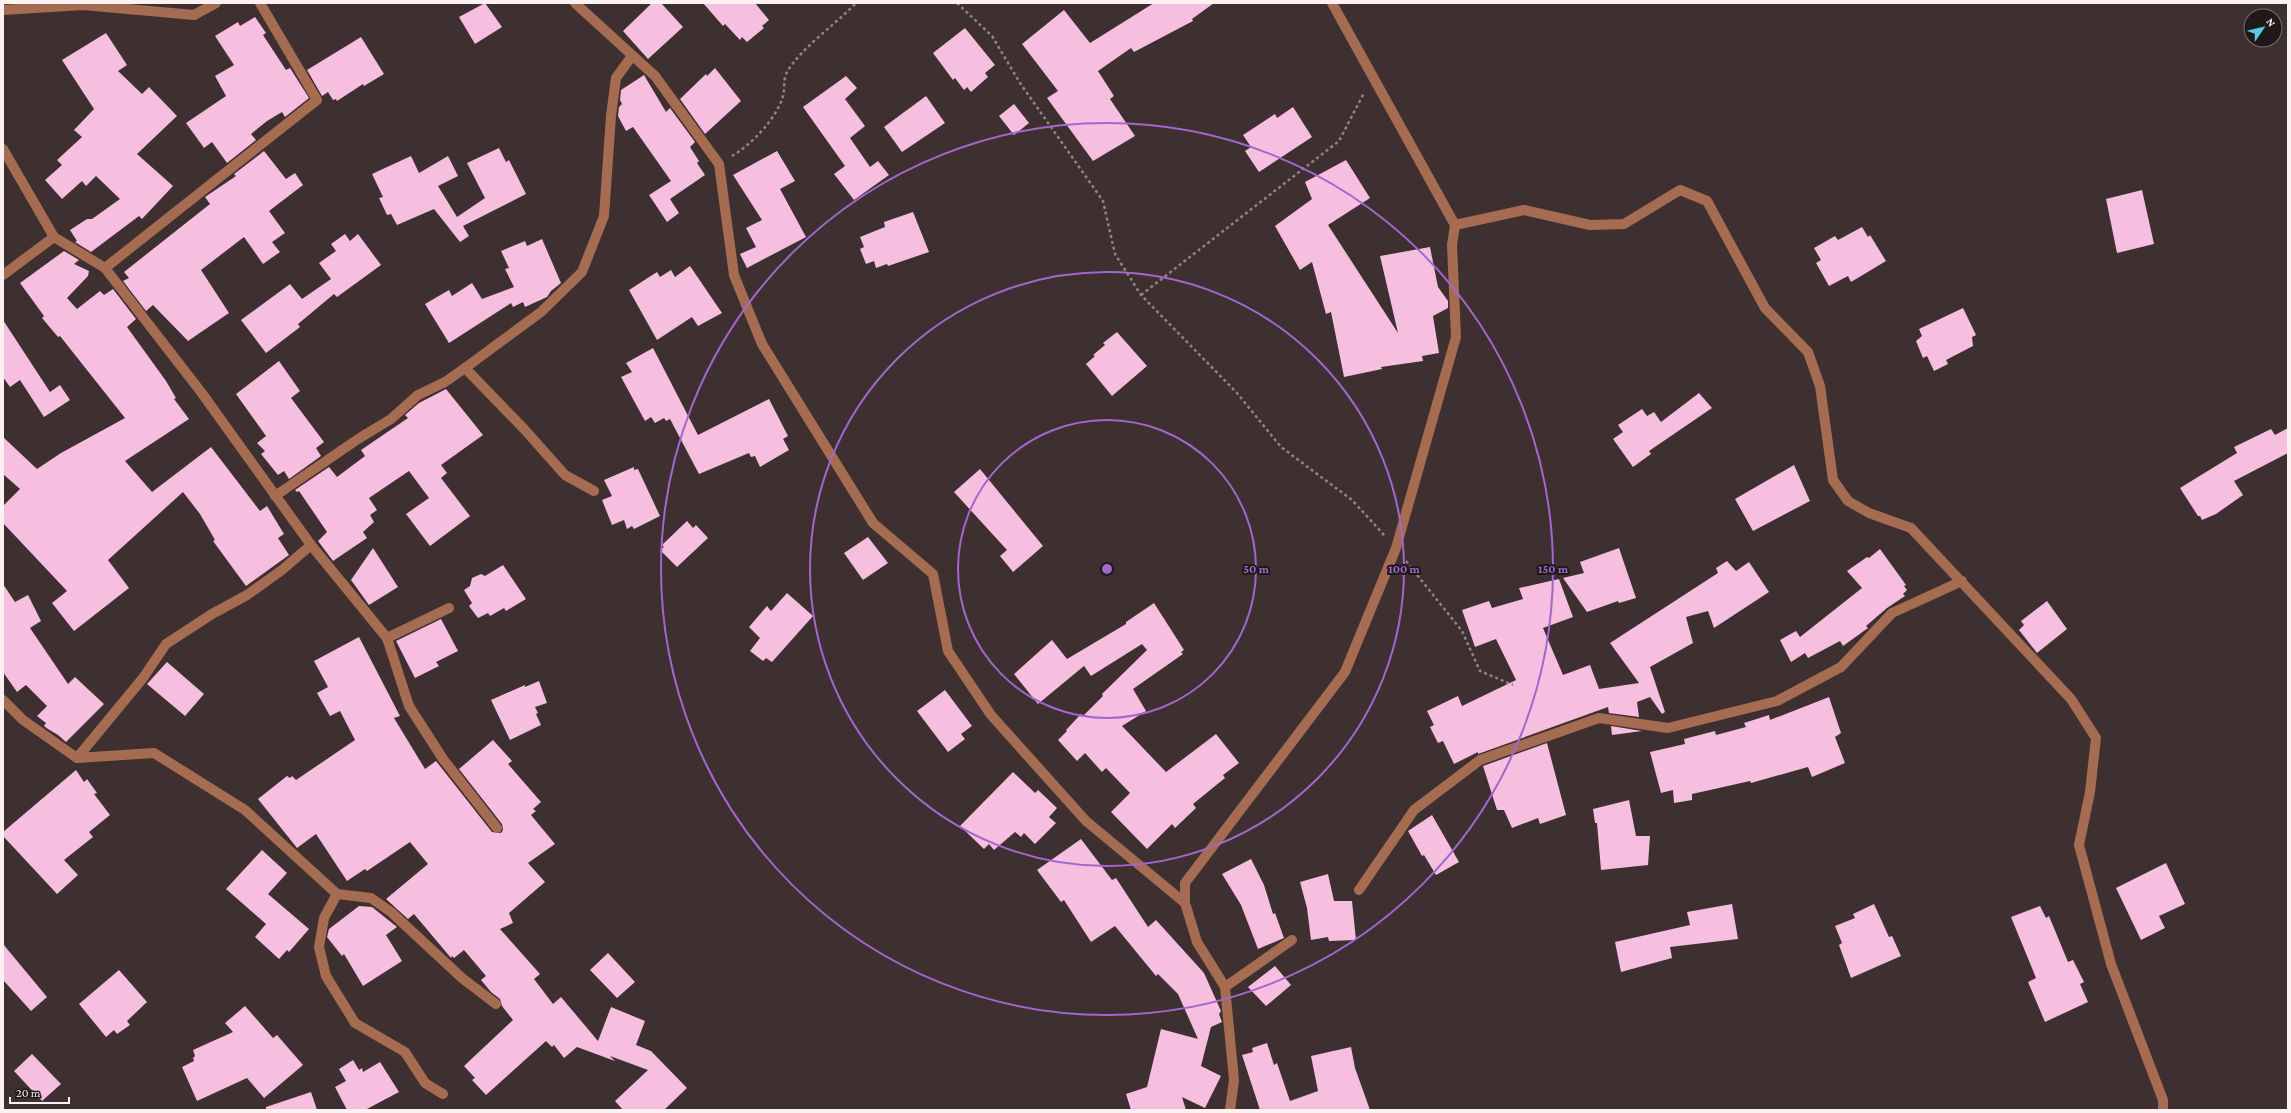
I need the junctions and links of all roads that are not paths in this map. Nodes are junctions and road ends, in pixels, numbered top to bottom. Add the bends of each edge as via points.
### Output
1 (216, 3) edge
2 (260, 3) edge
3 (575, 3) edge
4 (1332, 3) edge
5 (6, 7) edge
6 (632, 56) junction
7 (3, 149) edge
8 (1455, 225) junction
9 (54, 237) junction
10 (105, 268) junction
11 (3, 275) edge
12 (465, 368) junction
13 (594, 491) dead end
14 (275, 496) junction
15 (311, 545) junction
16 (1962, 581) junction
17 (449, 608) dead end
18 (387, 638) junction
19 (3, 700) edge
20 (77, 758) junction
21 (497, 828) dead end
22 (1359, 890) dead end
23 (337, 894) junction
24 (1185, 903) junction
25 (1292, 940) dead end
26 (1225, 987) junction
27 (496, 1004) dead end
28 (442, 1094) dead end
29 (1230, 1110) edge
30 (2163, 1110) edge

1 - 5 street via 194,15 83,5
2 - 10 street via 317,100
3 - 6 street
4 - 8 street
6 - 12 street via 616,78 604,216 582,272 541,312
6 - 24 street via 655,76 720,164 734,275 762,344 873,523 933,574 948,651 991,714 1086,822
7 - 9 street
8 - 16 street via 1524,210 1590,225 1624,224 1680,190 1707,201 1764,308 1808,352 1820,386 1833,480 1848,501 1869,513 1911,528
8 - 24 street via 1452,245 1456,337 1396,548 1345,672 1185,884
9 - 10 street
9 - 11 street
10 - 14 street via 201,392
12 - 13 street via 565,475
12 - 14 street via 445,382 418,395 391,419
14 - 15 street
15 - 18 street
15 - 20 street via 247,595 166,644 143,678
16 - 22 street via 1892,613 1841,668 1776,702 1668,728 1599,718 1480,760 1414,810
16 - 30 street via 2071,699 2096,738 2090,792 2079,845 2111,964 2163,1100
17 - 18 street
18 - 21 street via 409,706 442,759
19 - 20 street via 23,720
20 - 23 street via 154,753 245,810
23 - 27 street via 371,898 391,912 462,978
23 - 28 street via 324,918 319,947 326,976 355,1023 405,1052 425,1083
24 - 26 street via 1197,942
25 - 26 street
26 - 29 street via 1234,1080

